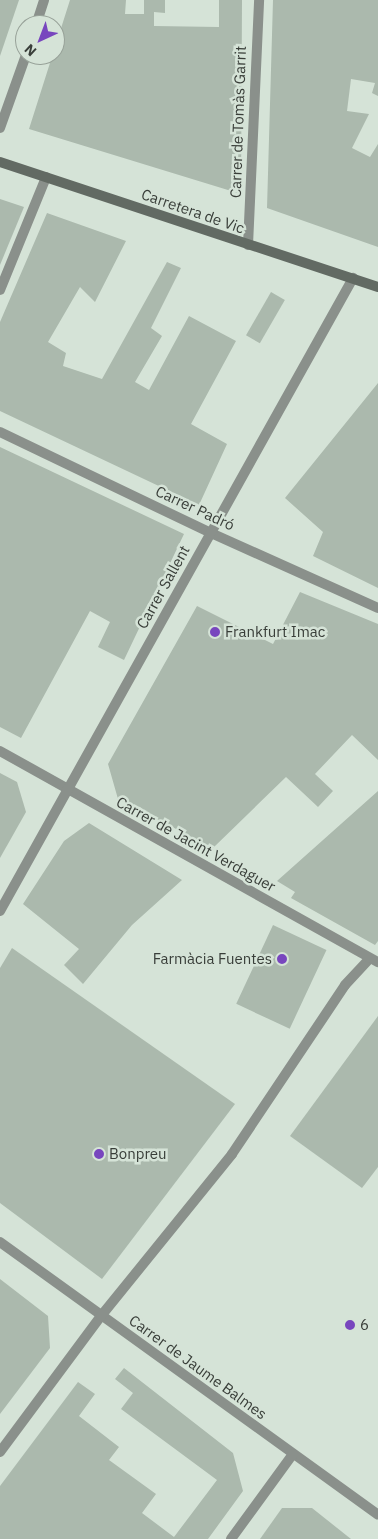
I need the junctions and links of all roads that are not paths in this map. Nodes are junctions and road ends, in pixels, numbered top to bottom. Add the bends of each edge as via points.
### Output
1 (44, 0) edge
2 (259, 0) edge
3 (39, 15) edge
4 (22, 65) edge
5 (0, 128) edge
6 (0, 162) edge
7 (46, 177) junction
8 (248, 245) junction
9 (353, 278) junction
10 (378, 286) edge
11 (0, 290) edge
12 (0, 432) edge
13 (211, 533) junction
14 (378, 608) edge
15 (0, 751) edge
16 (68, 789) junction
17 (0, 911) edge
18 (373, 960) edge
19 (0, 1242) edge
20 (102, 1316) junction
21 (0, 1452) edge
22 (293, 1454) junction
23 (378, 1515) edge
24 (232, 1539) edge

1 - 3 street
2 - 8 street, Carrer de Tomàs Garrit
4 - 5 street
6 - 7 main road, Carretera de Vic
7 - 8 main road, Carretera de Vic
7 - 11 street
8 - 9 main road, Carretera de Vic
9 - 10 main road, Carretera de Vic
9 - 13 street, Carrer Sallent
12 - 13 street, Carrer Padró
13 - 14 street, Carrer Padró
13 - 16 street, Carrer Sallent
15 - 16 street, Carrer de Jacint Verdaguer
16 - 17 street, Carrer Sallent
16 - 18 street, Carrer de Jacint Verdaguer
18 - 20 street via 345,985 232,1154
19 - 20 street, Carrer de Jaume Balmes
20 - 21 street
20 - 22 street, Carrer de Jaume Balmes
22 - 23 street, Carrer de Jaume Balmes
22 - 24 street

